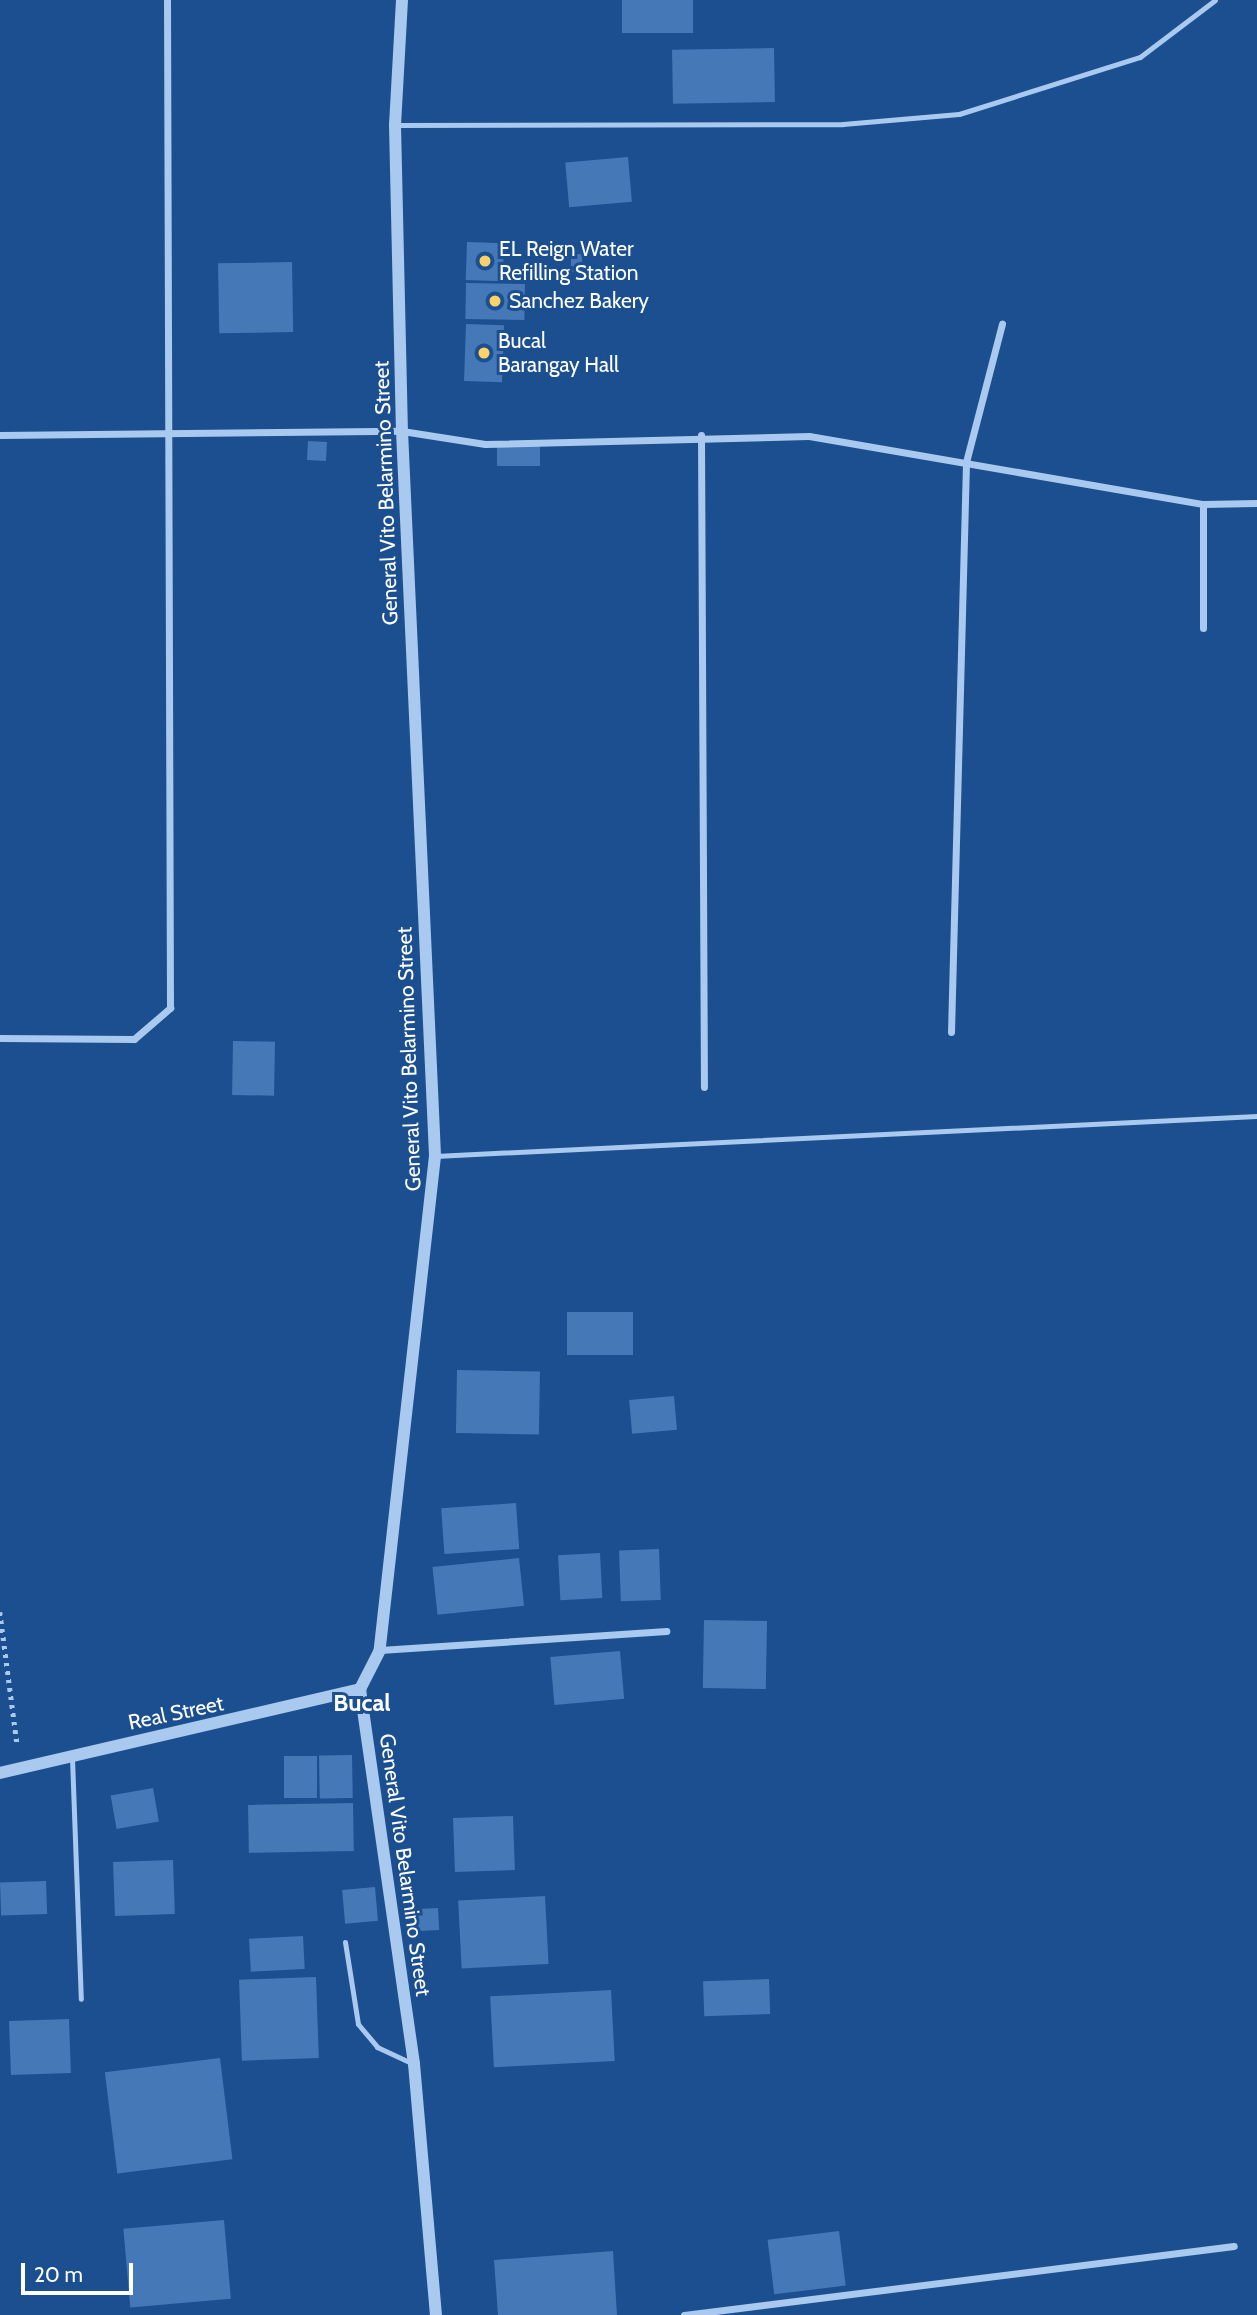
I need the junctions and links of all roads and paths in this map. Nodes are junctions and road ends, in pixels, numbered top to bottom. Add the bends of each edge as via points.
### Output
1 (167, 0) edge
2 (402, 0) edge
3 (1215, 0) edge
4 (395, 125) junction
5 (1002, 324) dead end
6 (168, 430) junction
7 (402, 431) junction
8 (0, 435) edge
9 (701, 435) junction
10 (966, 462) junction
11 (1257, 503) edge
12 (1203, 504) junction
13 (1203, 628) dead end
14 (951, 1032) dead end
15 (0, 1038) edge
16 (704, 1087) dead end
17 (1257, 1116) edge
18 (435, 1156) junction
19 (0, 1612) edge
20 (666, 1631) dead end
21 (380, 1650) junction
22 (360, 1689) junction
23 (72, 1755) junction
24 (20, 1765) junction
25 (0, 1773) edge
26 (345, 1942) dead end
27 (81, 1999) dead end
28 (414, 2064) junction
29 (1234, 2246) dead end
30 (436, 2315) edge
31 (684, 2315) edge

1 - 6 street
2 - 4 street, General Vito Belarmino Street
3 - 4 lane via 1140,57 959,114 843,124
4 - 7 street, General Vito Belarmino Street
5 - 10 street
6 - 7 street
6 - 8 street
6 - 15 street via 170,1008 134,1039
7 - 9 street via 485,444
7 - 18 street, General Vito Belarmino Street
9 - 10 street via 809,436
9 - 16 street
10 - 12 street
10 - 14 street
11 - 12 street
12 - 13 street
17 - 18 lane
18 - 21 street, General Vito Belarmino Street
19 - 24 path
20 - 21 street
21 - 22 street, General Vito Belarmino Street
22 - 23 street, Real Street
22 - 28 street, General Vito Belarmino Street
23 - 24 street, Real Street
23 - 27 lane
24 - 25 street, Real Street
26 - 28 lane via 358,2024 377,2047
28 - 30 street, General Vito Belarmino Street
29 - 31 street

